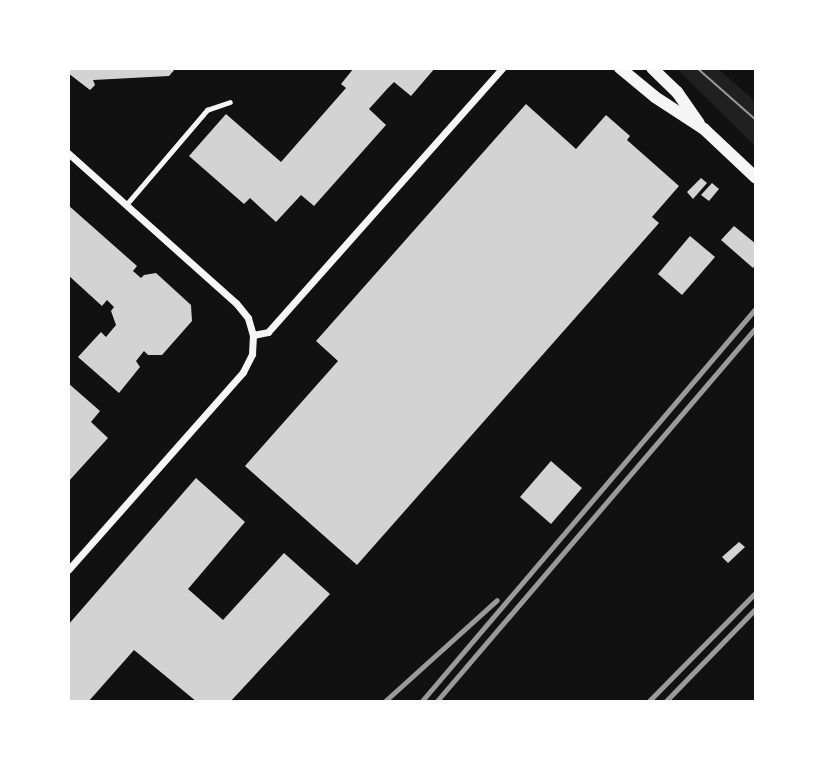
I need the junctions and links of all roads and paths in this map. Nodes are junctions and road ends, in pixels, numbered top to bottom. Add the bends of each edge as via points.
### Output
1 (502, 68) edge
2 (620, 68) edge
3 (652, 68) edge
4 (230, 102) dead end
5 (704, 128) junction
6 (68, 153) edge
7 (756, 178) edge
8 (126, 205) junction
9 (253, 335) junction
10 (68, 570) edge

1 - 9 street via 268,332
2 - 5 street
3 - 5 street
4 - 8 lane via 206,110
5 - 7 street
6 - 8 street
8 - 9 street via 236,303 248,318
9 - 10 street via 252,354 243,372

